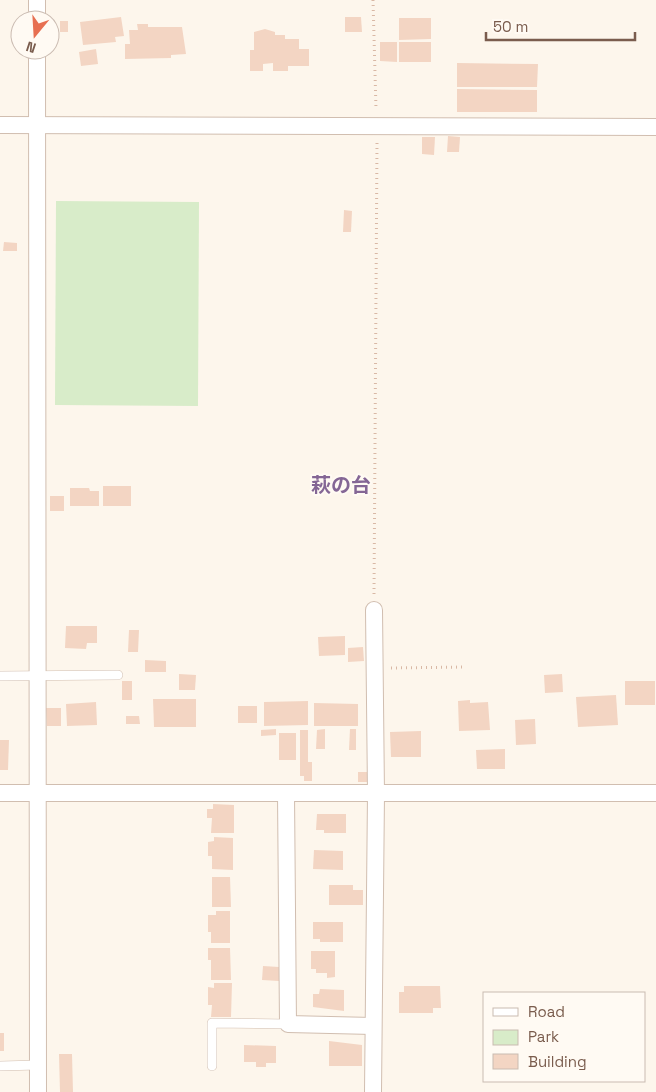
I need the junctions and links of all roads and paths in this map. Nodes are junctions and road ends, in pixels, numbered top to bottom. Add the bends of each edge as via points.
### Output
1 (374, 0) edge
2 (37, 60) edge
3 (0, 125) edge
4 (38, 125) junction
5 (377, 126) junction
6 (656, 127) edge
7 (374, 610) joint
8 (466, 667) dead end
9 (375, 668) junction
10 (118, 675) dead end
11 (0, 676) edge
12 (38, 676) junction
13 (0, 793) edge
14 (656, 793) edge
15 (38, 794) junction
16 (286, 794) junction
17 (376, 794) junction
18 (288, 1024) junction
19 (373, 1026) junction
20 (0, 1066) edge
21 (38, 1066) junction
22 (212, 1066) dead end
23 (38, 1092) edge
24 (373, 1092) edge

1 - 5 path
2 - 4 street
3 - 4 street
4 - 5 street
4 - 12 street
5 - 6 street
5 - 7 path
7 - 9 street
8 - 9 path
9 - 17 street
10 - 12 lane
11 - 12 lane
12 - 15 street
13 - 15 street
14 - 17 street
15 - 16 street
15 - 21 street
16 - 17 street
16 - 18 street
17 - 19 street
18 - 19 street
18 - 22 lane via 212,1023
19 - 24 street
20 - 21 lane
21 - 23 street

